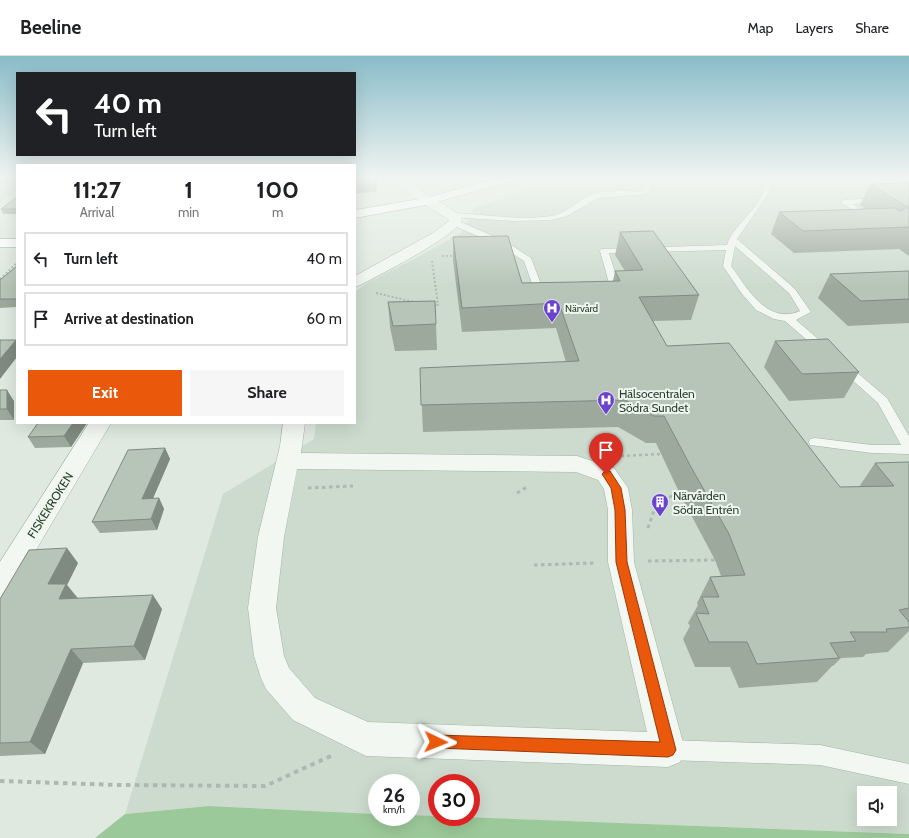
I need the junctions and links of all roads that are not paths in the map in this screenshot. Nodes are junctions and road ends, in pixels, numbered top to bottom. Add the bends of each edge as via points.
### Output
1 (446, 214) edge
2 (562, 214) edge
3 (751, 214) edge
4 (864, 214) edge
5 (453, 219) junction
6 (876, 222) edge
7 (0, 243) edge
8 (16, 243) edge
9 (732, 243) junction
10 (356, 281) edge
11 (591, 286) edge
12 (560, 287) edge
13 (789, 318) junction
14 (99, 424) edge
15 (294, 424) edge
16 (815, 442) dead end
17 (909, 449) edge
18 (288, 461) junction
19 (0, 586) edge
20 (668, 750) junction
21 (909, 774) edge

1 - 5 street
2 - 5 lane via 553,218 533,219
3 - 9 lane via 736,233
4 - 6 lane
5 - 10 street via 438,236
5 - 12 lane via 502,243 528,260 538,287
7 - 8 highway
9 - 11 lane via 604,251 614,286
9 - 13 lane via 727,266 756,306 776,317
9 - 13 lane via 792,291 806,312
13 - 17 lane via 883,401
14 - 19 street, FISKEKROKEN
15 - 18 street
16 - 17 lane via 872,449
18 - 20 street via 577,464 606,474 616,488 620,510 621,562
18 - 20 street via 271,537 262,608 269,656 277,678 304,709 366,739
20 - 21 lane via 820,755

